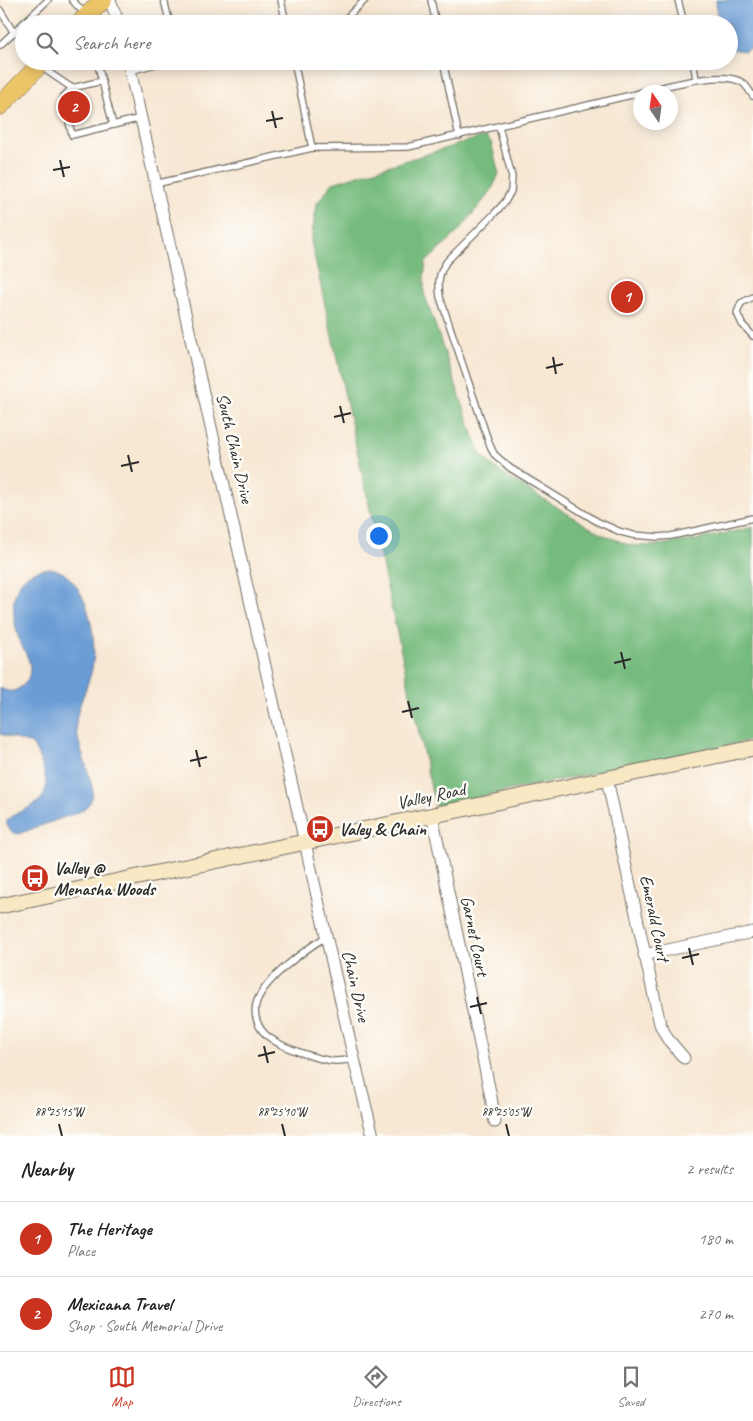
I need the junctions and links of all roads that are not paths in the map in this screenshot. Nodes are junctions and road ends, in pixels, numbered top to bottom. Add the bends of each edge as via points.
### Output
1 (48, 0) edge
2 (72, 0) edge
3 (103, 0) edge
4 (110, 0) edge
5 (164, 0) edge
6 (281, 0) edge
7 (365, 0) edge
8 (431, 0) edge
9 (678, 0) edge
10 (0, 10) edge
11 (33, 15) edge
12 (80, 15) edge
13 (88, 15) edge
14 (116, 15) edge
15 (168, 15) edge
16 (284, 15) edge
17 (349, 15) edge
18 (434, 15) edge
19 (682, 15) edge
20 (14, 33) joint
21 (0, 45) edge
22 (34, 70) edge
23 (50, 70) edge
24 (99, 70) edge
25 (130, 70) edge
26 (295, 70) edge
27 (446, 70) edge
28 (694, 70) edge
29 (696, 79) junction
30 (102, 81) junction
31 (672, 85) edge
32 (72, 88) junction
33 (633, 95) edge
34 (753, 96) edge
35 (1, 102) edge
36 (141, 118) junction
37 (113, 125) junction
38 (499, 127) junction
39 (459, 136) junction
40 (312, 148) junction
41 (155, 184) junction
42 (753, 297) edge
43 (753, 336) edge
44 (753, 518) edge
45 (753, 748) edge
46 (607, 779) junction
47 (432, 815) junction
48 (305, 842) junction
49 (0, 906) edge
50 (753, 932) edge
51 (327, 936) junction
52 (644, 955) junction
53 (684, 1058) dead end
54 (354, 1059) junction
55 (495, 1122) dead end
56 (373, 1136) edge

1 - 11 lane
2 - 12 lane
3 - 13 main road
4 - 14 street
5 - 15 lane
6 - 16 lane
7 - 17 lane
8 - 18 lane
9 - 19 lane
10 - 20 lane
20 - 21 lane
22 - 35 main road
23 - 32 lane
24 - 30 lane
25 - 36 street, South Chain Drive
26 - 40 lane
27 - 39 lane
28 - 29 lane
29 - 31 lane
29 - 34 lane via 729,79 743,83
30 - 32 lane
30 - 37 lane
32 - 37 lane via 63,97 72,135
33 - 38 lane
36 - 37 lane
36 - 41 street, South Chain Drive
38 - 39 lane
38 - 44 lane via 512,177 511,191 505,202 447,261 438,278 440,297 494,454 510,468 598,522 621,532 646,537 671,536
39 - 40 lane via 408,147
40 - 41 lane
41 - 48 street, South Chain Drive
42 - 43 lane via 741,303 737,312
45 - 46 street, Valley Road
46 - 47 street, Valley Road
46 - 52 street, Emerald Court
47 - 48 street, Valley Road
47 - 55 street, Garnet Court
48 - 49 street, Valley Road
48 - 51 street, Chain Drive
50 - 52 street
51 - 54 street, Chain Drive
51 - 54 lane via 292,960 267,986 257,1001 255,1016 269,1038 292,1049 334,1061
52 - 53 street, Emerald Court via 660,1024
54 - 56 street, Chain Drive

